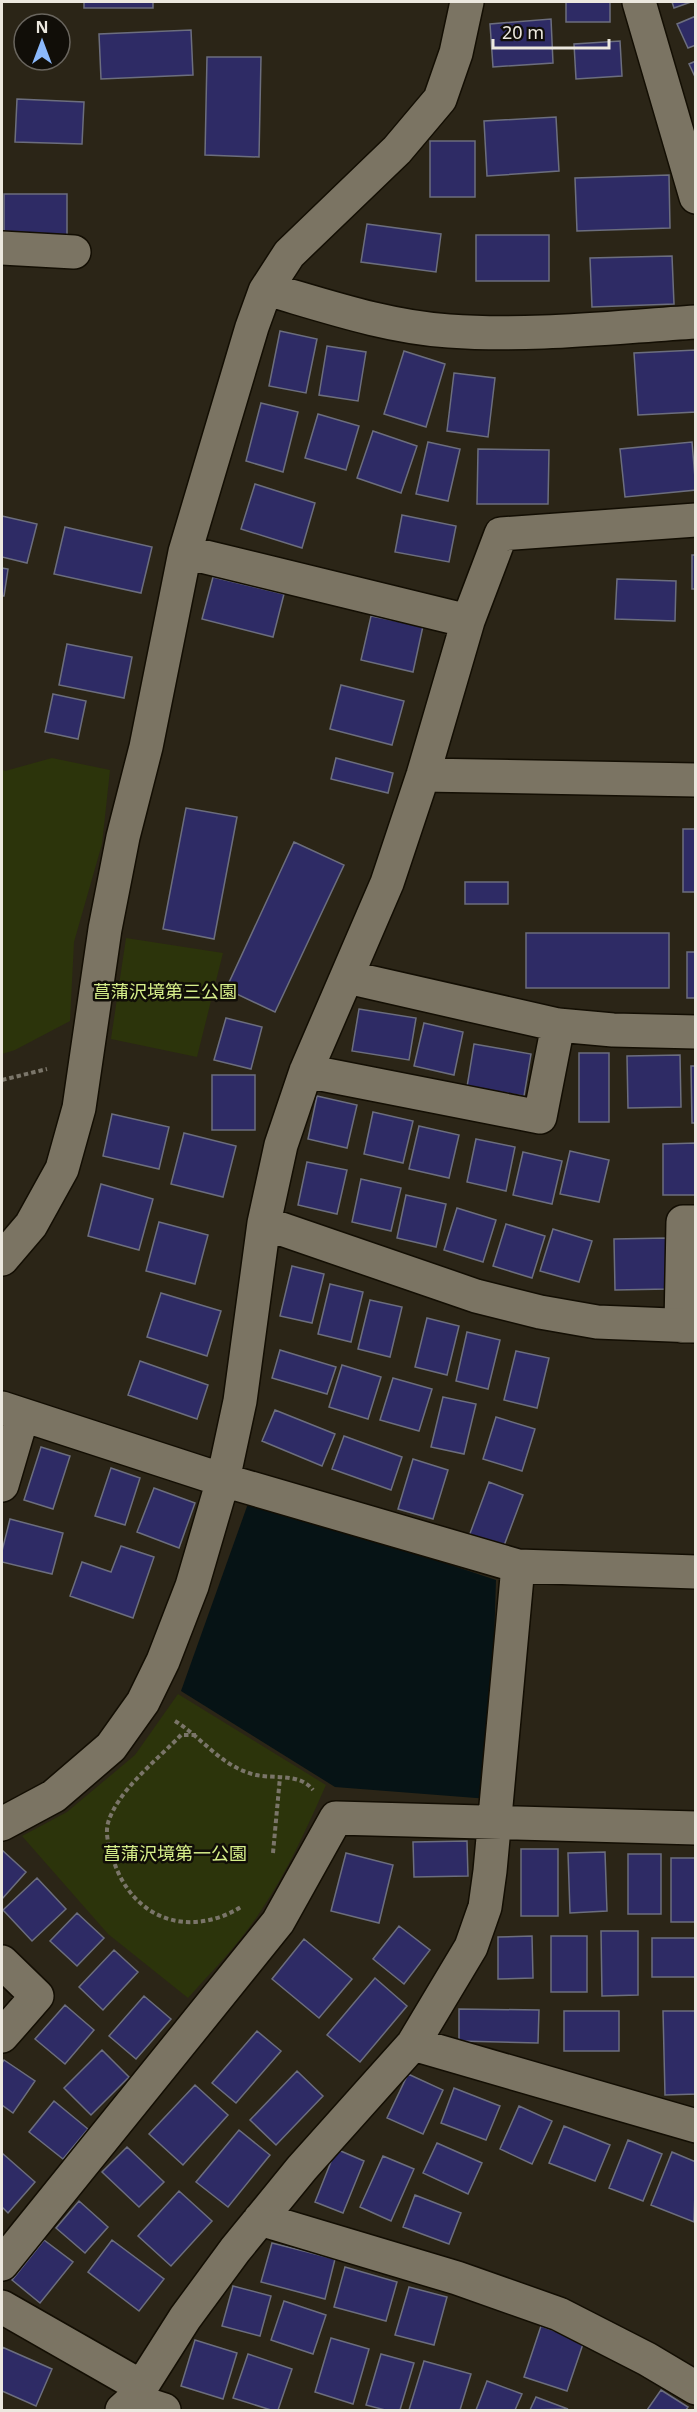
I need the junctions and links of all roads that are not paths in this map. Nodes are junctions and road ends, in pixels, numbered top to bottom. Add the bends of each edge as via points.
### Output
1 (467, 2) edge
2 (639, 2) edge
3 (696, 197) edge
4 (2, 248) edge
5 (74, 252) dead end
6 (267, 290) junction
7 (696, 322) edge
8 (696, 520) edge
9 (185, 552) junction
10 (468, 621) junction
11 (423, 775) junction
12 (696, 780) edge
13 (347, 977) junction
14 (558, 1025) junction
15 (696, 1032) edge
16 (306, 1071) junction
17 (696, 1222) edge
18 (264, 1224) junction
19 (2, 1259) edge
20 (688, 1326) edge
21 (12, 1412) edge
22 (223, 1480) junction
23 (2, 1485) edge
24 (518, 1566) junction
25 (696, 1572) edge
26 (494, 1822) junction
27 (2, 1824) edge
28 (696, 1828) edge
29 (2, 1962) edge
30 (2, 2036) edge
31 (413, 2044) junction
32 (696, 2126) edge
33 (260, 2220) junction
34 (2, 2264) edge
35 (2, 2307) edge
36 (696, 2388) edge
37 (132, 2399) edge
38 (164, 2410) edge

1 - 6 street via 456,53 440,99 397,150 289,254
2 - 3 street
4 - 5 street
6 - 7 street via 363,317 448,331 546,331
6 - 9 street via 249,337
8 - 10 street via 501,534
9 - 10 street
9 - 19 street via 107,918 79,1108 62,1168 31,1225
10 - 11 street
11 - 12 street
11 - 13 street via 387,883
13 - 14 street
13 - 16 street
14 - 15 street
14 - 16 street via 540,1117
16 - 18 street via 281,1145
17 - 20 street via 683,1222
18 - 20 street via 476,1296 540,1312 597,1322
18 - 22 street via 240,1401
21 - 22 street
21 - 23 street
22 - 24 street
22 - 27 street via 192,1586 164,1661 143,1702 111,1747 54,1796
24 - 25 street
24 - 26 street
26 - 28 street
26 - 31 street via 485,1907 471,1947
26 - 34 street via 336,1818 278,1922
29 - 30 street via 37,1996
31 - 32 street
31 - 33 street
33 - 36 street via 457,2278 559,2314
33 - 37 street via 185,2318
35 - 37 street
37 - 38 street

